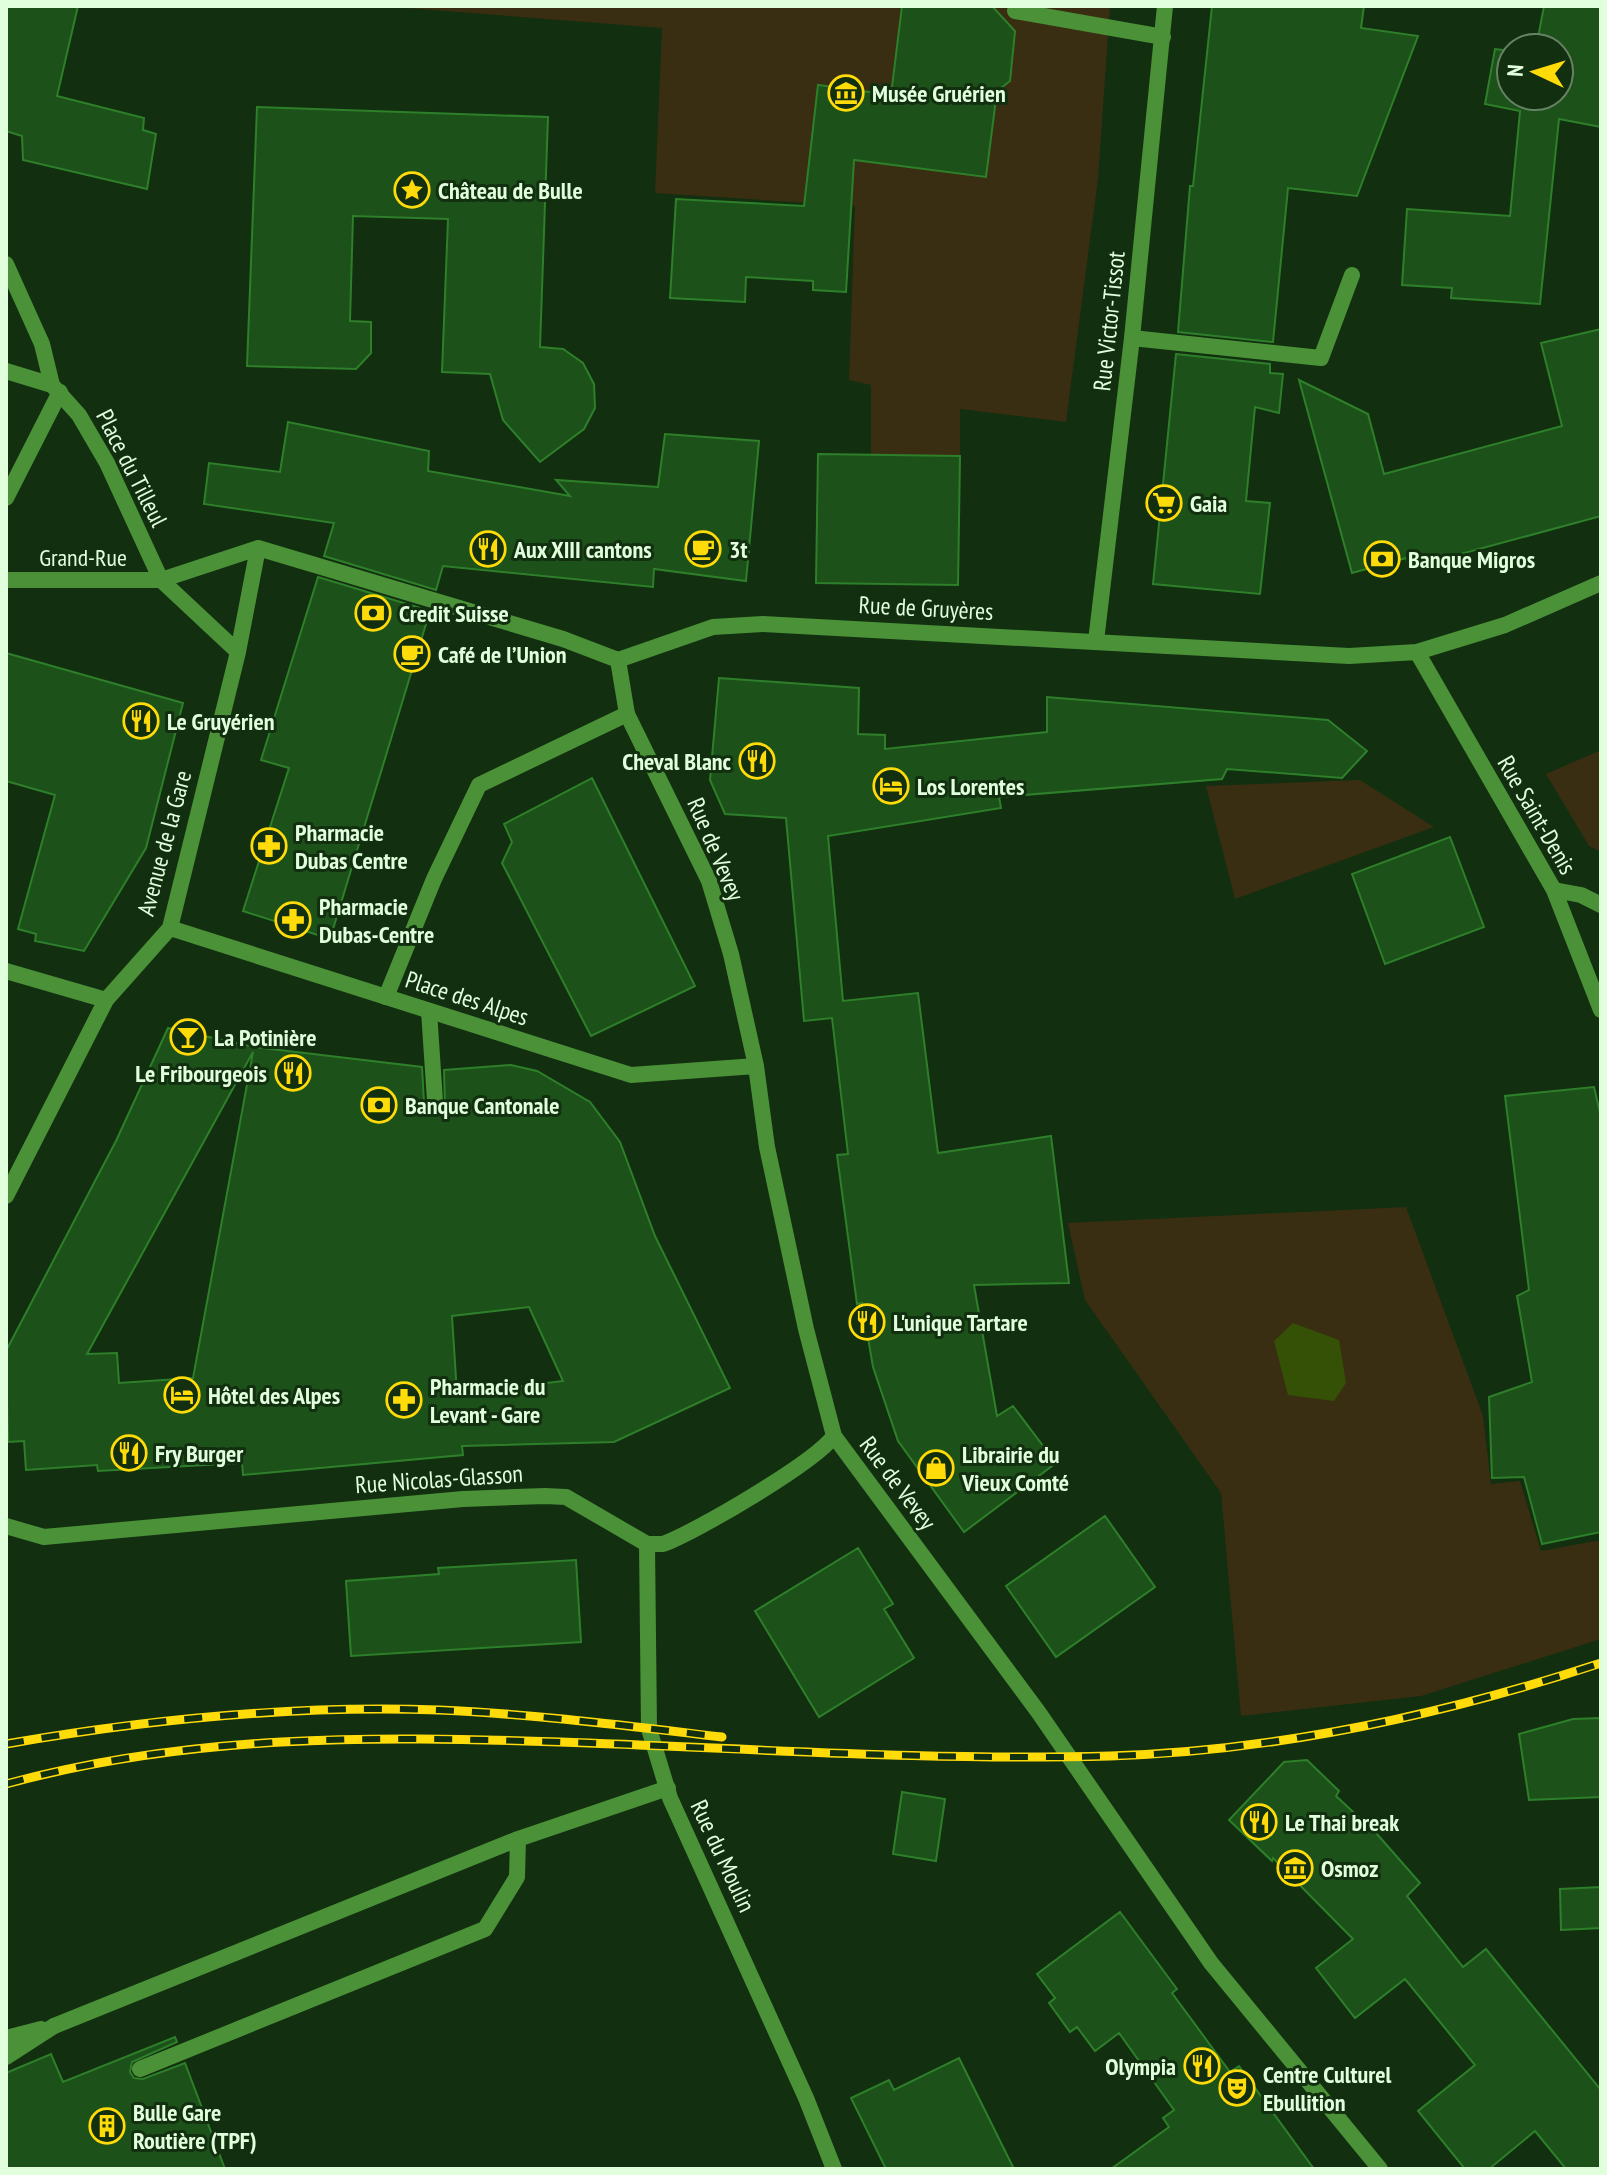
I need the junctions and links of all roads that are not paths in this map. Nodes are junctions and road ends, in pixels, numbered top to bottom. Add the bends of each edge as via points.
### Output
1 (1165, 6) edge
2 (1015, 11) dead end
3 (1163, 37) junction
4 (6, 264) edge
5 (1352, 275) dead end
6 (1132, 338) junction
7 (6, 371) edge
8 (56, 389) junction
9 (6, 498) edge
10 (258, 548) junction
11 (6, 580) edge
12 (161, 580) junction
13 (1601, 583) edge
14 (1096, 641) junction
15 (238, 652) junction
16 (1417, 652) junction
17 (618, 660) junction
18 (627, 714) junction
19 (1554, 890) junction
20 (1601, 905) edge
21 (170, 928) junction
22 (6, 971) edge
23 (386, 997) junction
24 (106, 1000) junction
25 (1601, 1010) edge
26 (429, 1011) junction
27 (756, 1066) junction
28 (435, 1101) dead end
29 (6, 1196) edge
30 (834, 1436) junction
31 (6, 1526) edge
32 (647, 1544) junction
33 (668, 1788) junction
34 (518, 1839) junction
35 (54, 2026) junction
36 (6, 2038) edge
37 (6, 2057) edge
38 (140, 2069) dead end
39 (828, 2148) junction
40 (834, 2169) edge
41 (843, 2169) edge
42 (1380, 2169) edge

1 - 3 street, Rue Victor-Tissot
2 - 3 street
3 - 6 street, Rue Victor-Tissot
4 - 8 street
5 - 6 street via 1321,358
6 - 14 street, Rue Victor-Tissot
7 - 8 street
8 - 9 street
8 - 12 street, Place du Tilleul via 79,415 107,463
10 - 12 street
10 - 15 street
10 - 17 street
11 - 12 street, Grand-Rue
12 - 15 street, Place du Tilleul
13 - 16 street, Rue de Gruyères via 1505,625
14 - 16 street, Rue de Gruyères via 1349,656
14 - 17 street, Rue de Gruyères via 763,624 713,627
15 - 21 street, Avenue de la Gare
16 - 19 street, Rue Saint-Denis
17 - 18 street, Rue de Vevey
18 - 23 street via 479,785
18 - 27 street, Rue de Vevey via 709,881
19 - 20 street
19 - 25 street, Rue Saint-Denis
21 - 23 street, Place des Alpes
21 - 24 street, Avenue de la Gare
22 - 24 street
23 - 26 street, Place des Alpes
24 - 29 street, Avenue de la Gare
26 - 27 street, Place des Alpes via 631,1075
26 - 28 street
27 - 30 street, Rue de Vevey via 767,1147
30 - 32 street via 792,1471 674,1540
30 - 42 street, Rue de Vevey via 1039,1713 1211,1963
31 - 32 street, Rue Nicolas-Glasson via 44,1537 545,1496 566,1497
32 - 33 street, Rue du Moulin via 649,1729
33 - 34 street
33 - 39 street, Rue du Moulin
34 - 35 street
34 - 38 street via 517,1877 485,1929
35 - 36 street
35 - 37 street
39 - 40 street, Rue du Moulin
39 - 41 street

